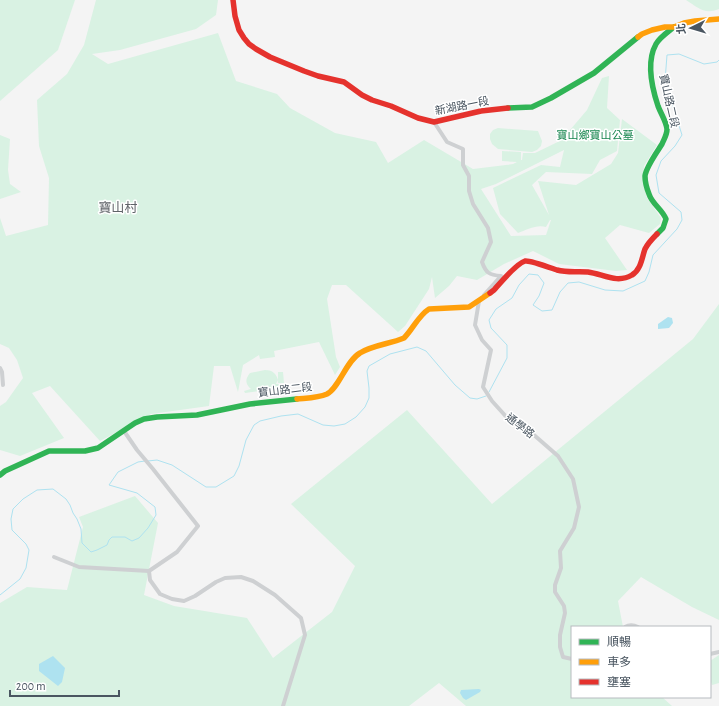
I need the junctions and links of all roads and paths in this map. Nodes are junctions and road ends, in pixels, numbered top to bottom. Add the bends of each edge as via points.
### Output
1 (233, 0) edge
2 (718, 20) edge
3 (674, 27) junction
4 (434, 122) junction
5 (479, 301) junction
6 (0, 368) edge
7 (3, 385) dead end
8 (124, 431) junction
9 (0, 475) edge
10 (54, 557) dead end
11 (149, 571) junction
12 (571, 659) edge
13 (283, 706) edge

1 - 4 street, 新湖路一段 via 237,27 246,42 255,50 307,72 340,81 375,102
2 - 3 street, 新湖路一段 via 690,22
3 - 4 street, 新湖路一段 via 642,34 594,73 532,107 481,111
3 - 5 street, 寶山路二段 via 657,43 652,56 654,93 667,135 645,176 649,196 666,219 663,228 646,247 638,272 623,279 614,279 588,272 565,272 526,261 518,265 494,290
4 - 5 street via 447,142 463,149 463,165 469,176 469,191 473,204 488,228 490,242 482,262 485,270 492,275 500,276
5 - 8 street, 寶山路二段 via 469,307 429,309 424,312 404,338 359,353 347,366 333,389 321,396 250,404 197,415 144,419
5 - 12 street, 通學路 via 475,325 482,340 491,350 483,387 510,421 526,428 558,456 573,479 579,507 574,528 560,551 561,568 555,585 555,592 564,606 565,613 560,647 563,657
6 - 7 street
8 - 9 street, 寶山路二段 via 94,449 49,451
8 - 11 street via 198,526 177,552
10 - 11 street via 79,566
11 - 13 street via 150,580 160,594 184,601 225,578 241,577 253,581 275,595 301,618 305,635

